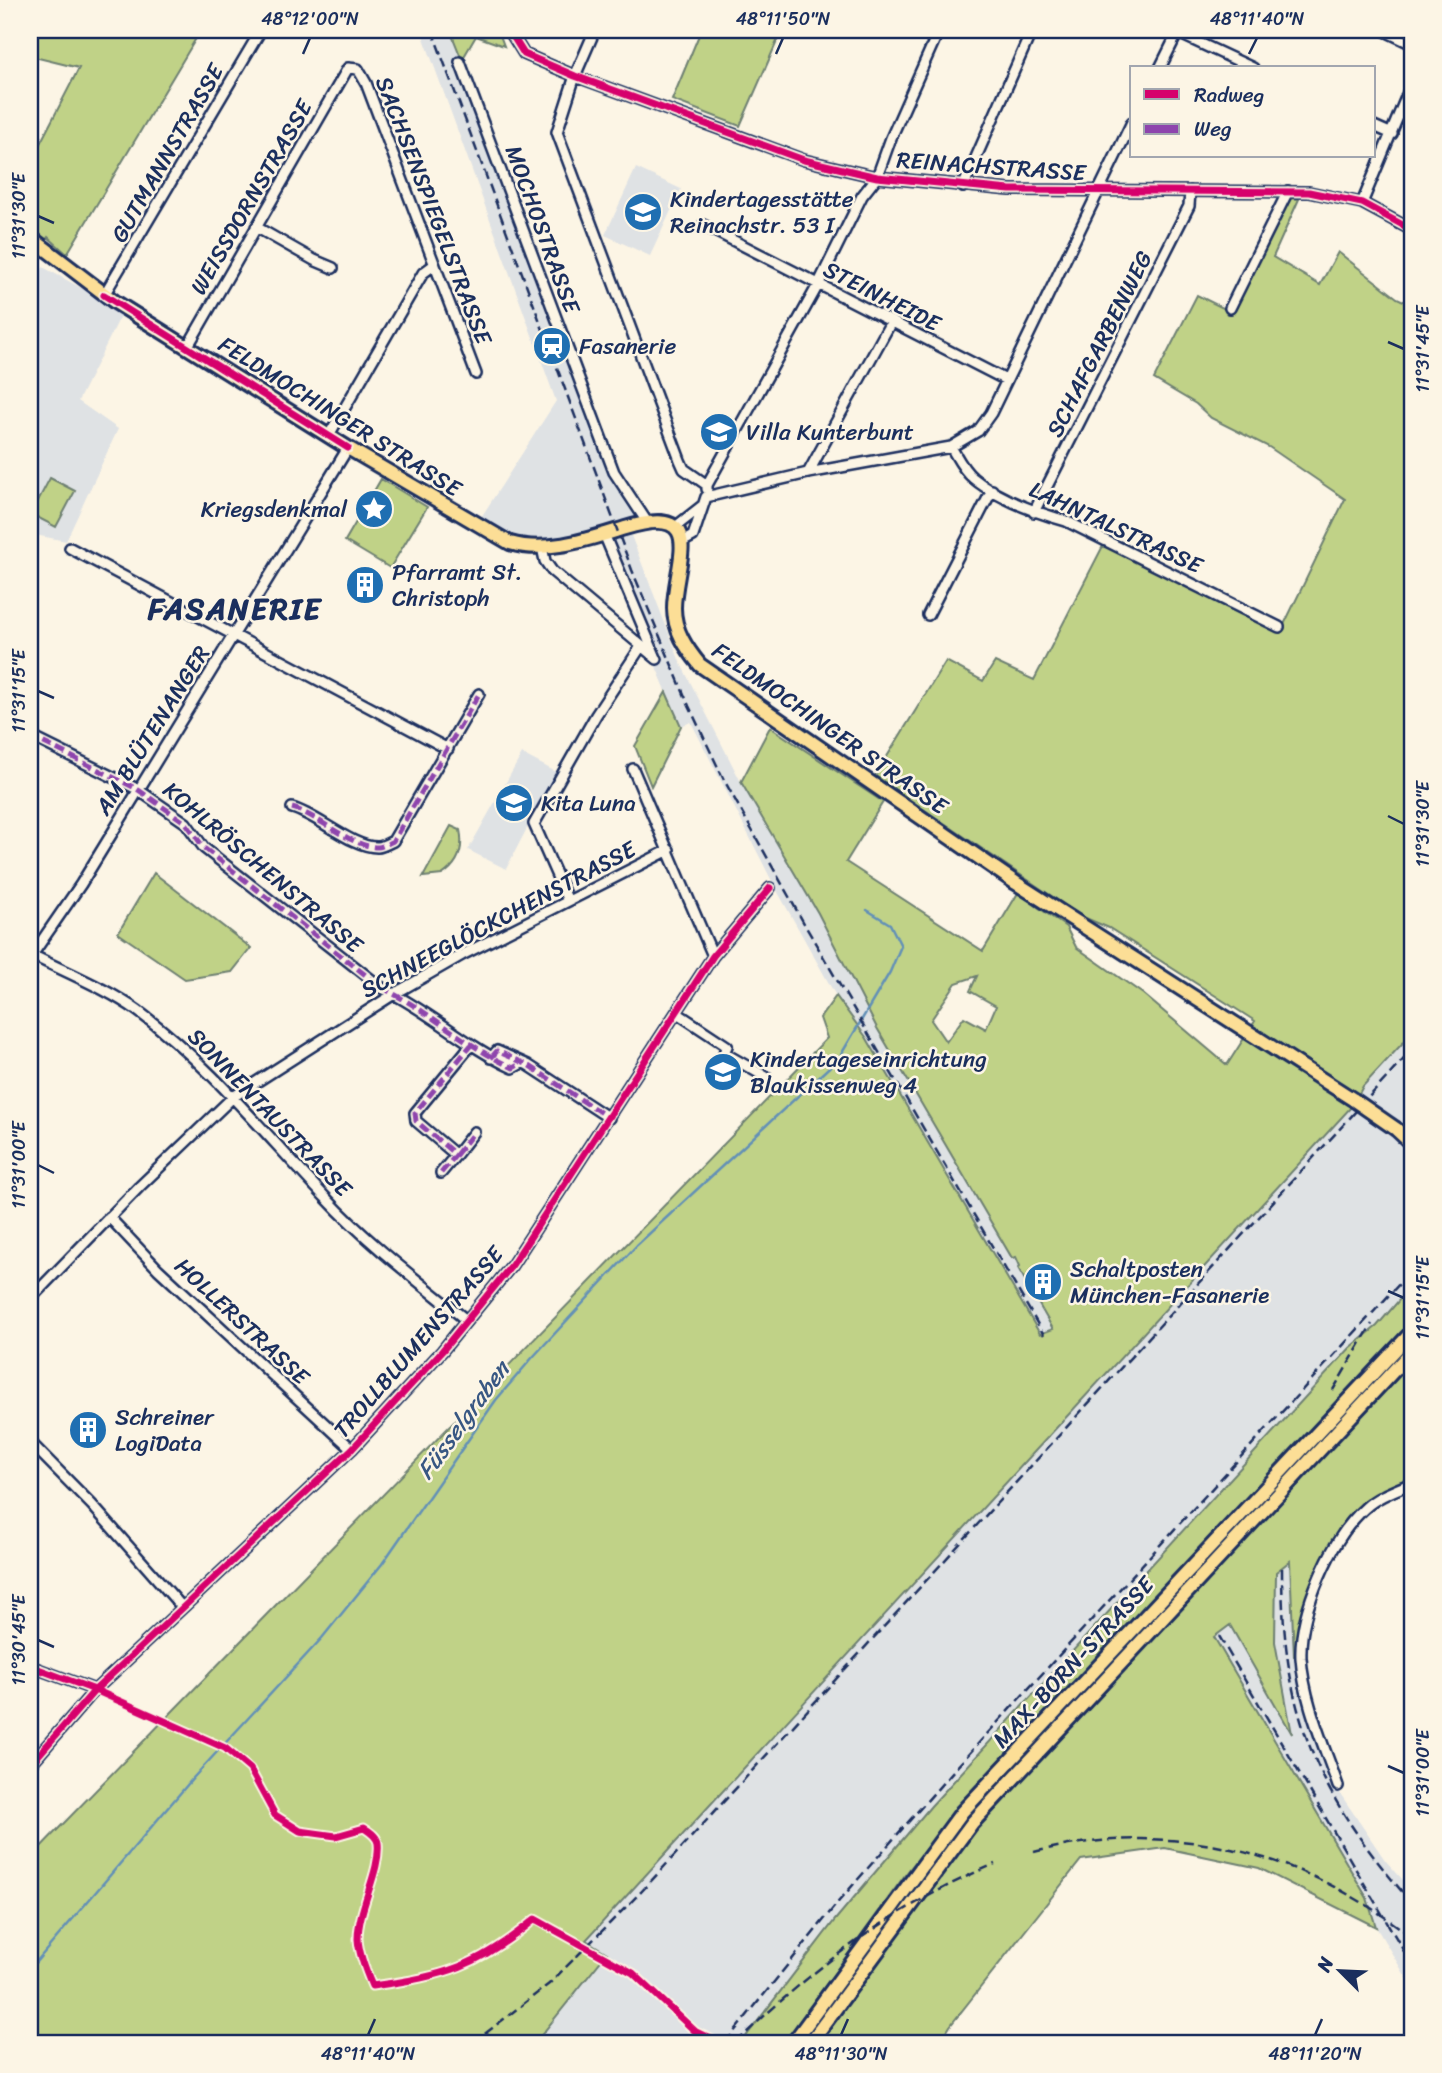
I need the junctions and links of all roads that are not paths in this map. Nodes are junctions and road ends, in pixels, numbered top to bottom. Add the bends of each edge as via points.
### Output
1 (261, 30) edge
2 (509, 30) edge
3 (595, 30) edge
4 (939, 30) edge
5 (1032, 30) edge
6 (1384, 30) edge
7 (1179, 31) edge
8 (1412, 44) edge
9 (460, 62) dead end
10 (1161, 66) edge
11 (1249, 66) edge
12 (348, 68) joint
13 (575, 76) junction
14 (1412, 83) edge
15 (1130, 126) edge
16 (1376, 126) edge
17 (1392, 134) junction
18 (877, 177) junction
19 (962, 187) junction
20 (1190, 191) junction
21 (1288, 191) junction
22 (1096, 192) junction
23 (1362, 203) junction
24 (703, 225) dead end
25 (256, 227) junction
26 (1412, 230) edge
27 (30, 237) edge
28 (41, 246) junction
29 (30, 264) edge
30 (434, 265) junction
31 (333, 268) dead end
32 (818, 285) junction
33 (104, 295) junction
34 (1230, 309) dead end
35 (891, 322) junction
36 (188, 346) junction
37 (476, 374) dead end
38 (1006, 380) junction
39 (329, 435) junction
40 (951, 447) junction
41 (348, 448) junction
42 (808, 473) junction
43 (707, 485) junction
44 (992, 489) junction
45 (705, 501) junction
46 (1034, 512) junction
47 (647, 522) junction
48 (674, 528) junction
49 (604, 534) junction
50 (682, 542) junction
51 (542, 547) junction
52 (70, 548) dead end
53 (928, 615) dead end
54 (1279, 627) dead end
55 (234, 633) junction
56 (640, 648) junction
57 (479, 694) dead end
58 (30, 736) edge
59 (447, 749) junction
60 (634, 769) dead end
61 (137, 789) junction
62 (292, 808) dead end
63 (669, 850) junction
64 (770, 888) dead end
65 (568, 901) junction
66 (31, 956) edge
67 (713, 956) junction
68 (394, 994) junction
69 (677, 1013) junction
70 (471, 1045) junction
71 (766, 1077) dead end
72 (233, 1097) junction
73 (609, 1118) junction
74 (474, 1132) dead end
75 (1412, 1142) edge
76 (456, 1155) junction
77 (441, 1173) dead end
78 (109, 1217) junction
79 (30, 1299) edge
80 (466, 1320) junction
81 (1412, 1332) edge
82 (1412, 1351) edge
83 (30, 1442) edge
84 (352, 1449) junction
85 (1412, 1483) edge
86 (182, 1607) junction
87 (30, 1665) edge
88 (95, 1690) junction
89 (30, 1765) edge
90 (1338, 1786) dead end
91 (793, 2043) edge
92 (810, 2043) edge

1 - 33 street, GUTMANNSTRASSE
2 - 13 street, REINACHSTRASSE via 524,54
3 - 13 street
4 - 18 street
5 - 19 street
6 - 8 street
7 - 10 street
7 - 11 street
9 - 47 street, MOCHOSTRASSE via 614,472
12 - 25 street, WEISSDORNSTRASSE
12 - 30 street, SACHSENSPIEGELSTRASSE via 358,69 366,83
13 - 18 street, REINACHSTRASSE via 804,160
13 - 43 street via 557,132 680,460 684,469
14 - 17 street
15 - 22 street
16 - 17 street
17 - 23 street
18 - 19 street, REINACHSTRASSE
18 - 32 street via 862,196
19 - 22 street, REINACHSTRASSE
20 - 21 street, REINACHSTRASSE
20 - 22 street, REINACHSTRASSE
20 - 46 street, SCHAFGARBENWEG via 1189,206 1143,302
21 - 23 street, REINACHSTRASSE
21 - 34 street
22 - 38 street
23 - 26 street, REINACHSTRASSE
24 - 32 street, STEINHEIDE
25 - 31 street
25 - 36 street, WEISSDORNSTRASSE
27 - 28 main road, FELDMOCHINGER STRASSE
28 - 29 street
28 - 33 main road, FELDMOCHINGER STRASSE
30 - 37 street, SACHSENSPIEGELSTRASSE
30 - 39 street via 423,273
32 - 35 street, STEINHEIDE
32 - 43 street
33 - 36 main road, FELDMOCHINGER STRASSE
35 - 38 street, STEINHEIDE
35 - 42 street
36 - 39 main road, FELDMOCHINGER STRASSE
38 - 40 street via 978,431
39 - 41 main road, FELDMOCHINGER STRASSE
40 - 42 street
40 - 44 street, LAHNTALSTRASSE via 965,470
41 - 51 main road, FELDMOCHINGER STRASSE via 510,543
41 - 55 street, AM BLÜTENANGER
42 - 45 street
43 - 45 street
44 - 46 street, LAHNTALSTRASSE
44 - 53 street
45 - 48 street
45 - 50 street via 694,536
46 - 54 street, LAHNTALSTRASSE via 1066,521
47 - 48 main road, FELDMOCHINGER STRASSE
47 - 49 main road, FELDMOCHINGER STRASSE
48 - 50 main road
49 - 51 main road, FELDMOCHINGER STRASSE
49 - 56 street via 657,659
50 - 75 main road, FELDMOCHINGER STRASSE, bridge via 673,610 682,640 700,665 1016,883
51 - 56 street via 552,571
52 - 55 street
55 - 59 street
55 - 61 street, AM BLÜTENANGER
56 - 65 street via 534,824
57 - 59 street
58 - 61 street, KOHLRÖSCHENSTRASSE
59 - 62 street via 393,841 379,847
60 - 63 street
61 - 66 street, AM BLÜTENANGER via 81,884
61 - 68 street, KOHLRÖSCHENSTRASSE via 186,822 204,848 261,895
63 - 65 street, SCHNEEGLÖCKCHENSTRASSE
63 - 67 street
64 - 67 street, TROLLBLUMENSTRASSE
65 - 68 street, SCHNEEGLÖCKCHENSTRASSE
66 - 72 street, SONNENTAUSTRASSE via 133,1007
67 - 69 street, TROLLBLUMENSTRASSE
68 - 70 street, KOHLRÖSCHENSTRASSE
68 - 72 street, SCHNEEGLÖCKCHENSTRASSE
69 - 71 street via 727,1046 724,1053
69 - 73 street, TROLLBLUMENSTRASSE
70 - 73 street, KOHLRÖSCHENSTRASSE via 513,1068 522,1063
70 - 76 street via 415,1113 416,1121
72 - 78 street, SCHNEEGLÖCKCHENSTRASSE
72 - 80 street, SONNENTAUSTRASSE via 326,1199
73 - 80 street, TROLLBLUMENSTRASSE via 512,1265
74 - 76 street
76 - 77 street
78 - 79 street, SCHNEEGLÖCKCHENSTRASSE
78 - 84 street, HOLLERSTRASSE via 158,1269
80 - 84 street, TROLLBLUMENSTRASSE via 423,1374
81 - 91 main road, MAX-BORN-STRASSE via 962,1812
82 - 92 main road, MAX-BORN-STRASSE via 972,1823
83 - 86 street
84 - 86 street, TROLLBLUMENSTRASSE
85 - 90 street via 1365,1507 1351,1523 1315,1588 1304,1626 1301,1656 1306,1690
86 - 88 street, TROLLBLUMENSTRASSE
87 - 88 street
88 - 89 street, TROLLBLUMENSTRASSE

